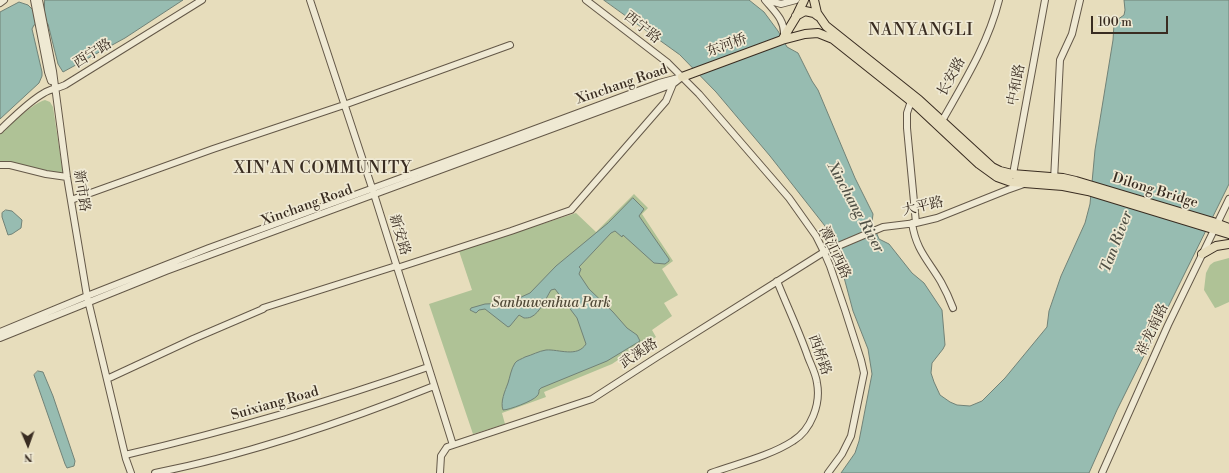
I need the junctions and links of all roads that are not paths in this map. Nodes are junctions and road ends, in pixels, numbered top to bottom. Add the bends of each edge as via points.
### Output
1 (4, 0) edge
2 (202, 0) edge
3 (310, 0) edge
4 (586, 0) edge
5 (766, 0) edge
6 (796, 0) edge
7 (804, 0) edge
8 (814, 0) edge
9 (999, 0) edge
10 (1045, 0) edge
11 (1080, 0) edge
12 (37, 1) edge
13 (0, 2) edge
14 (818, 16) junction
15 (796, 17) junction
16 (783, 39) junction
17 (510, 45) dead end
18 (682, 77) junction
19 (673, 84) junction
20 (54, 90) junction
21 (911, 101) junction
22 (344, 105) junction
23 (942, 121) junction
24 (0, 130) edge
25 (0, 165) edge
26 (1013, 174) junction
27 (67, 177) junction
28 (1054, 182) junction
29 (1028, 183) junction
30 (373, 192) junction
31 (1229, 199) edge
32 (71, 200) junction
33 (914, 223) junction
34 (1213, 226) junction
35 (1229, 228) edge
36 (1229, 234) edge
37 (1229, 244) edge
38 (824, 252) junction
39 (1202, 254) junction
40 (396, 267) junction
41 (777, 281) junction
42 (87, 299) junction
43 (953, 308) dead end
44 (0, 332) edge
45 (0, 338) edge
46 (428, 367) junction
47 (107, 379) junction
48 (434, 386) junction
49 (453, 445) junction
50 (125, 455) junction
51 (131, 473) edge
52 (155, 473) edge
53 (440, 473) edge
54 (711, 473) edge
55 (828, 473) edge
56 (1102, 473) edge

1 - 13 street
2 - 20 street, 西宁路
3 - 22 street, 新安路
4 - 18 street, 西宁路 via 668,63
5 - 6 street via 781,4
5 - 16 street via 782,20
7 - 15 main road
8 - 14 main road
9 - 23 street, 长安路 via 983,45
10 - 26 street, 中和路
11 - 28 street via 1072,34 1060,60
12 - 20 street, 新市路 via 48,72
14 - 15 main road via 805,11
14 - 23 main road via 826,26
15 - 16 main road
16 - 18 main road, 东河桥
16 - 21 main road, 东河桥 via 809,33 826,35
17 - 22 street
18 - 19 street, Xinchang Road
18 - 30 street, Xinchang Road via 654,84
18 - 38 street, 潭江西路 via 789,198
19 - 30 street, Xinchang Road
19 - 40 street via 666,101 571,210
20 - 24 street, 西宁路 via 46,91 39,96
20 - 27 street, 新市路
21 - 29 main road, 东河桥 via 988,171 1004,180
21 - 33 street via 907,113 907,128
22 - 30 street, 新安路
22 - 32 street
23 - 26 main road via 992,167
25 - 27 street
26 - 28 main road
27 - 32 street, 新市路
28 - 29 main road, 东河桥
28 - 34 main road, Dilong Bridge via 1070,179 1089,188
29 - 33 street, 大平路 via 945,216
30 - 40 street, 新安路
30 - 42 street, Xinchang Road
31 - 34 street, 祥龙南路
32 - 42 street, 新市路
33 - 38 street, 大平路 via 883,227
33 - 43 street via 917,245
34 - 35 main road
34 - 36 main road
34 - 39 street, 祥龙南路
37 - 39 main road via 1216,246
38 - 41 street, 武溪路
38 - 55 street, 潭江西路 via 846,310 864,373 851,436 845,450
39 - 56 street, 祥龙南路
40 - 46 street, 新安路
40 - 47 street via 263,309
41 - 49 street, 武溪路 via 592,399
41 - 54 street, 西桥路 via 817,379 815,410 804,433 792,442
42 - 44 street, Xinchang Road
42 - 45 street, Xinchang Road
42 - 47 street, 新市路
46 - 48 street, 新安路
46 - 50 street, Suixiang Road via 297,411
47 - 50 street, 新市路
48 - 49 street, 新安路
48 - 52 street via 265,446
49 - 53 street via 442,453
50 - 51 street, 新市路

